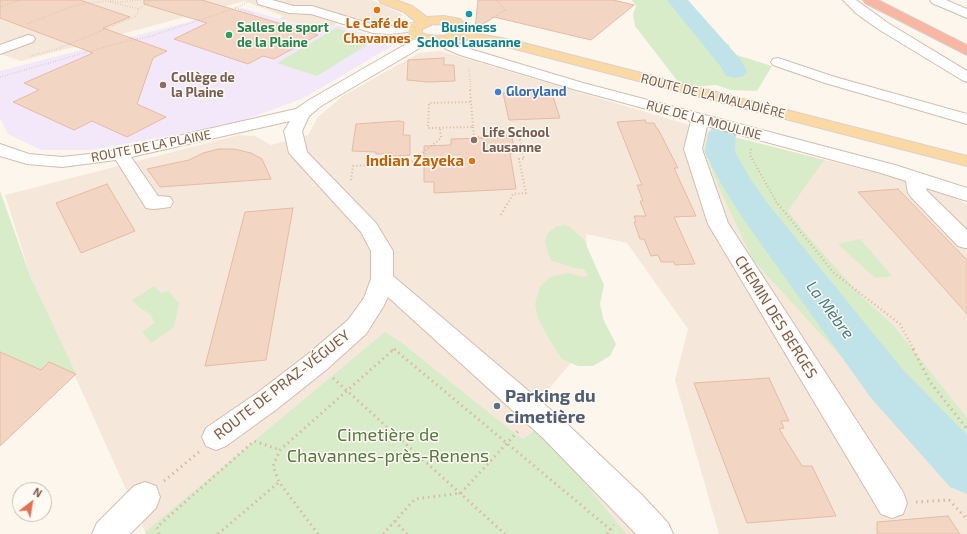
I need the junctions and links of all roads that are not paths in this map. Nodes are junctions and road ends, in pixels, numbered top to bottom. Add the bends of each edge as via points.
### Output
1 (385, 0) edge
2 (391, 0) edge
3 (849, 0) edge
4 (869, 0) edge
5 (936, 0) edge
6 (262, 1) edge
7 (408, 9) junction
8 (967, 14) edge
9 (421, 24) junction
10 (451, 38) junction
11 (28, 39) dead end
12 (425, 39) junction
13 (0, 50) edge
14 (967, 51) edge
15 (778, 62) dead end
16 (967, 77) edge
17 (302, 113) junction
18 (700, 119) junction
19 (967, 119) edge
20 (0, 148) edge
21 (121, 154) junction
22 (967, 161) edge
23 (914, 177) junction
24 (967, 195) edge
25 (163, 202) dead end
26 (966, 242) edge
27 (382, 279) junction
28 (216, 437) road end
29 (145, 497) road end
30 (892, 503) road end
31 (108, 534) edge
32 (657, 534) edge

1 - 7 main road
2 - 7 street
3 - 16 street via 878,23
4 - 14 highway
5 - 8 street
6 - 9 street via 293,10 312,10 373,29 390,30
7 - 9 main road
9 - 10 main road via 438,20 455,22 462,29
9 - 12 main road via 415,32
10 - 12 main road, ROUTE DE LA MALADIÈRE
10 - 18 street, RUE DE LA MOULINE via 451,46 468,53
10 - 22 main road, ROUTE DE LA MALADIÈRE via 512,44
11 - 13 street
12 - 17 street, ROUTE DE PRAZ-VÉGUEY via 325,96
15 - 19 street via 830,80
17 - 21 street, ROUTE DE LA PLAINE
17 - 27 street, ROUTE DE PRAZ-VÉGUEY via 293,131 298,153 369,228 382,251
18 - 23 street, RUE DE LA MOULINE
18 - 30 street, CHEMIN DES BERGES via 693,149 718,224
20 - 21 street, ROUTE DE LA PLAINE via 4,152 27,160 62,162
21 - 25 street via 153,203
23 - 24 street, RUE DE LA MOULINE
23 - 26 street via 918,193
27 - 28 street, ROUTE DE PRAZ-VÉGUEY via 375,301 357,326 317,362
27 - 32 street via 533,413 614,489
29 - 31 street

